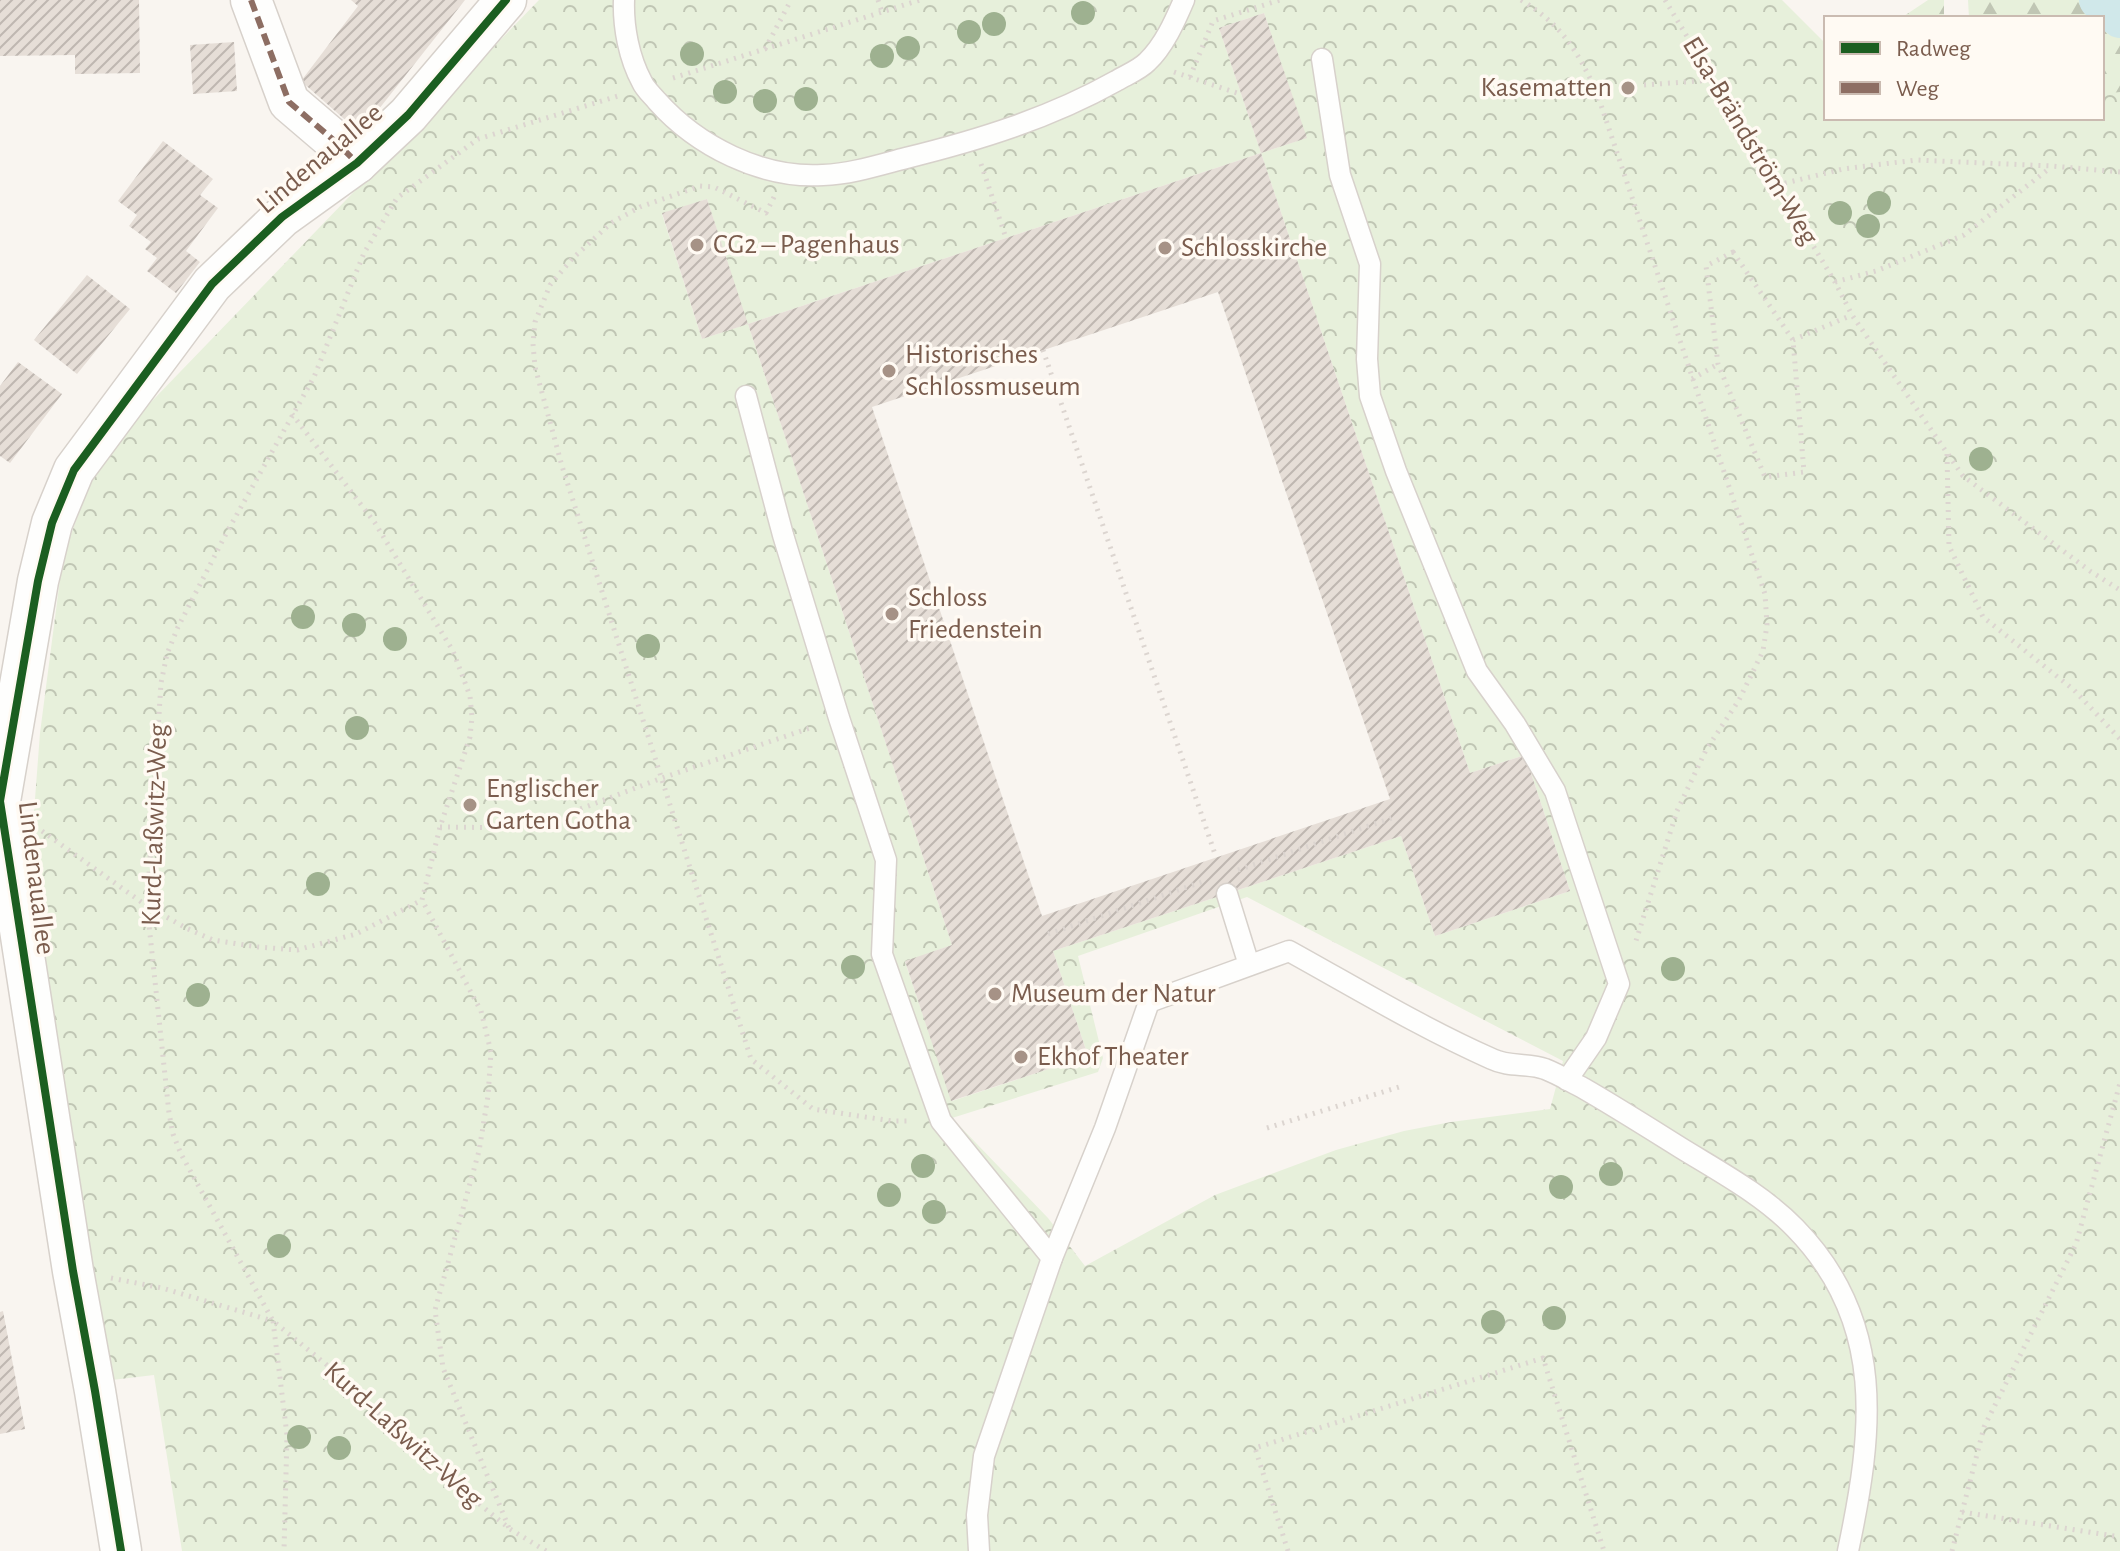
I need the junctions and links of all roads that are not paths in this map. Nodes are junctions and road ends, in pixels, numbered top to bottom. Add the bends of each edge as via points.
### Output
1 (251, 0) edge
2 (506, 0) edge
3 (624, 0) edge
4 (1184, 0) edge
5 (1322, 59) dead end
6 (357, 163) junction
7 (746, 396) dead end
8 (0, 801) edge
9 (1227, 894) dead end
10 (1249, 965) junction
11 (1567, 1080) junction
12 (1052, 1258) junction
13 (121, 1551) edge
14 (979, 1551) edge
15 (1848, 1551) edge

1 - 6 street via 289,102
2 - 6 street, Lindenauallee via 408,115
3 - 4 lane via 629,50 642,84 668,113 716,149 787,173 822,175 857,171 973,140 1083,99 1147,63
5 - 11 lane via 1340,175 1370,264 1370,396 1477,671 1555,791 1619,984 1596,1038
6 - 8 street, Lindenauallee via 282,217 212,284 74,470 52,523 38,581
7 - 12 lane via 783,535 886,860 882,954 941,1121
8 - 13 street, Lindenauallee
9 - 10 lane
10 - 11 lane via 1289,951 1496,1061 1543,1068
10 - 12 lane via 1149,1002
11 - 15 lane via 1744,1186 1824,1260 1850,1307 1868,1400 1867,1446
12 - 14 lane via 984,1456

